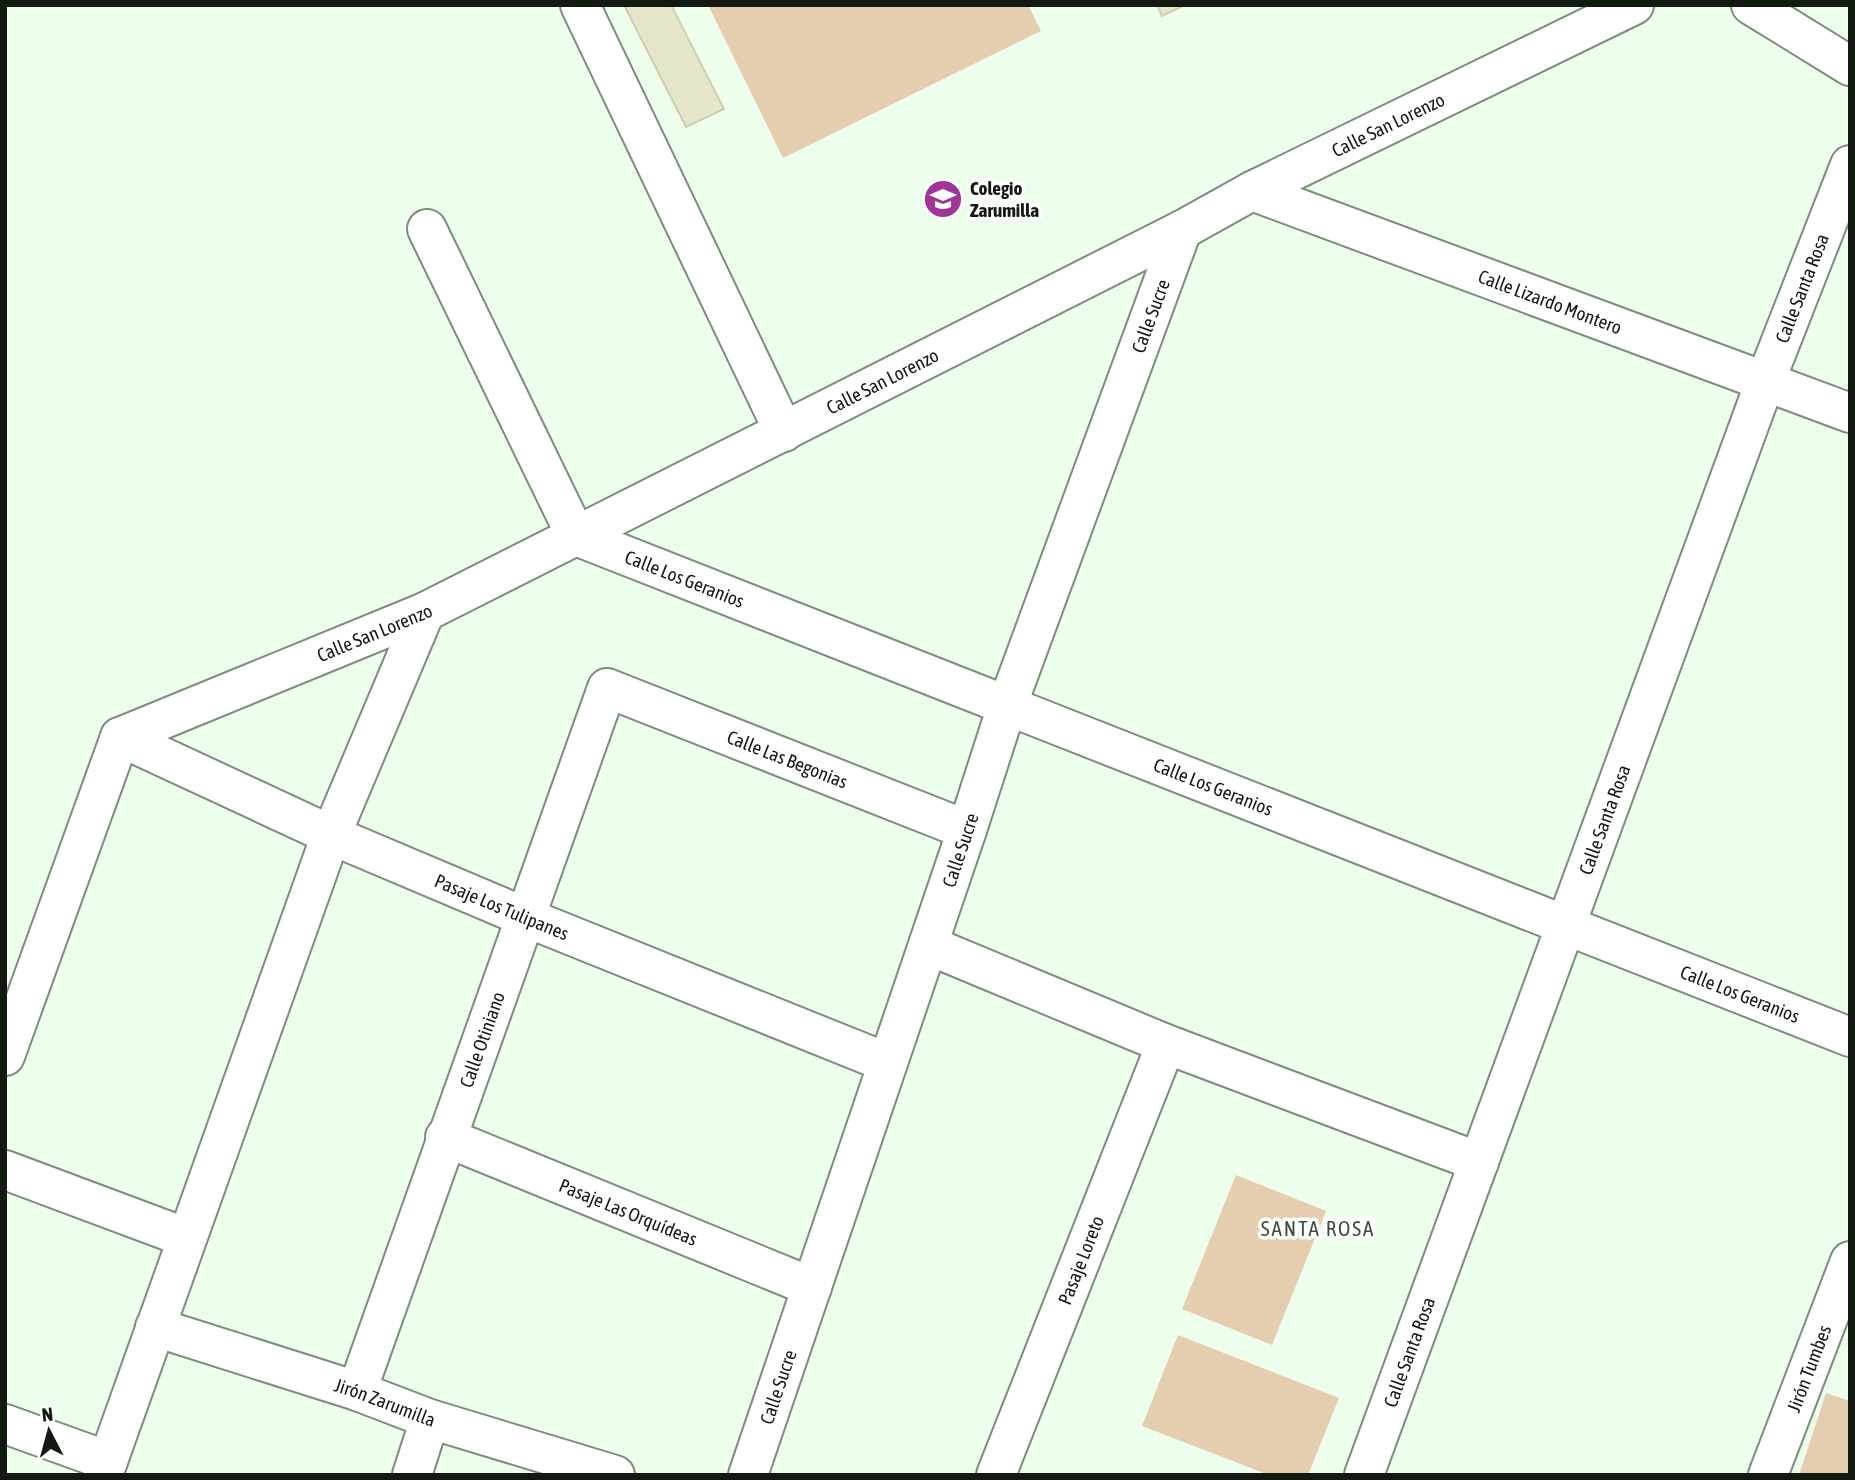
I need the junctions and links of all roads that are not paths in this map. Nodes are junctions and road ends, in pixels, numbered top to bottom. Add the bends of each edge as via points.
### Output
1 (580, 5) edge
2 (1634, 5) edge
3 (1751, 5) edge
4 (1850, 66) edge
5 (1850, 165) edge
6 (1252, 191) junction
7 (427, 229) dead end
8 (1182, 230) junction
9 (1765, 382) junction
10 (1850, 414) edge
11 (784, 432) junction
12 (576, 536) junction
13 (425, 612) junction
14 (607, 688) joint
15 (1007, 706) junction
16 (120, 737) junction
17 (967, 830) junction
18 (331, 835) junction
19 (524, 917) junction
20 (1567, 926) junction
21 (928, 946) junction
22 (1850, 1037) edge
23 (1166, 1044) junction
24 (5, 1056) edge
25 (888, 1063) junction
26 (445, 1137) junction
27 (1479, 1162) junction
28 (5, 1170) edge
29 (187, 1238) junction
30 (1850, 1261) edge
31 (812, 1287) junction
32 (155, 1327) junction
33 (357, 1391) junction
34 (430, 1419) junction
35 (5, 1424) edge
36 (105, 1468) edge
37 (412, 1475) edge
38 (615, 1475) edge
39 (748, 1475) edge
40 (996, 1475) edge
41 (1364, 1475) edge
42 (1768, 1475) edge

1 - 11 street
2 - 6 street, Calle San Lorenzo
3 - 4 street
5 - 9 street, Calle Santa Rosa
6 - 8 street, Calle San Lorenzo
6 - 9 street, Calle Lizardo Montero
7 - 12 street
8 - 11 street, Calle San Lorenzo
8 - 15 street, Calle Sucre
9 - 10 street, Calle Lizardo Montero
9 - 20 street, Calle Santa Rosa
11 - 12 street, Calle San Lorenzo
12 - 13 street, Calle San Lorenzo
12 - 15 street, Calle Los Geranios
13 - 16 street, Calle San Lorenzo
13 - 18 street
14 - 17 street, Calle Las Begonias
14 - 19 street, Calle Otiniano
15 - 17 street, Calle Sucre
15 - 20 street, Calle Los Geranios
16 - 18 street, Pasaje Los Tulipanes
16 - 24 street
17 - 21 street, Calle Sucre
18 - 19 street, Pasaje Los Tulipanes
18 - 29 street
19 - 25 street, Pasaje Los Tulipanes
19 - 26 street, Calle Otiniano
20 - 22 street, Calle Los Geranios
20 - 27 street, Calle Santa Rosa
21 - 23 street
21 - 25 street, Calle Sucre
23 - 27 street
23 - 40 street, Pasaje Loreto
25 - 31 street, Calle Sucre
26 - 31 street, Pasaje Las Orquídeas
26 - 33 street, Calle Otiniano
27 - 41 street, Calle Santa Rosa
28 - 29 street
29 - 32 street
30 - 42 street, Jirón Tumbes
31 - 39 street, Calle Sucre
32 - 33 street, Jirón Zarumilla
32 - 36 street
33 - 34 street, Jirón Zarumilla
34 - 37 street
34 - 38 street, Jirón Zarumilla
35 - 36 street

